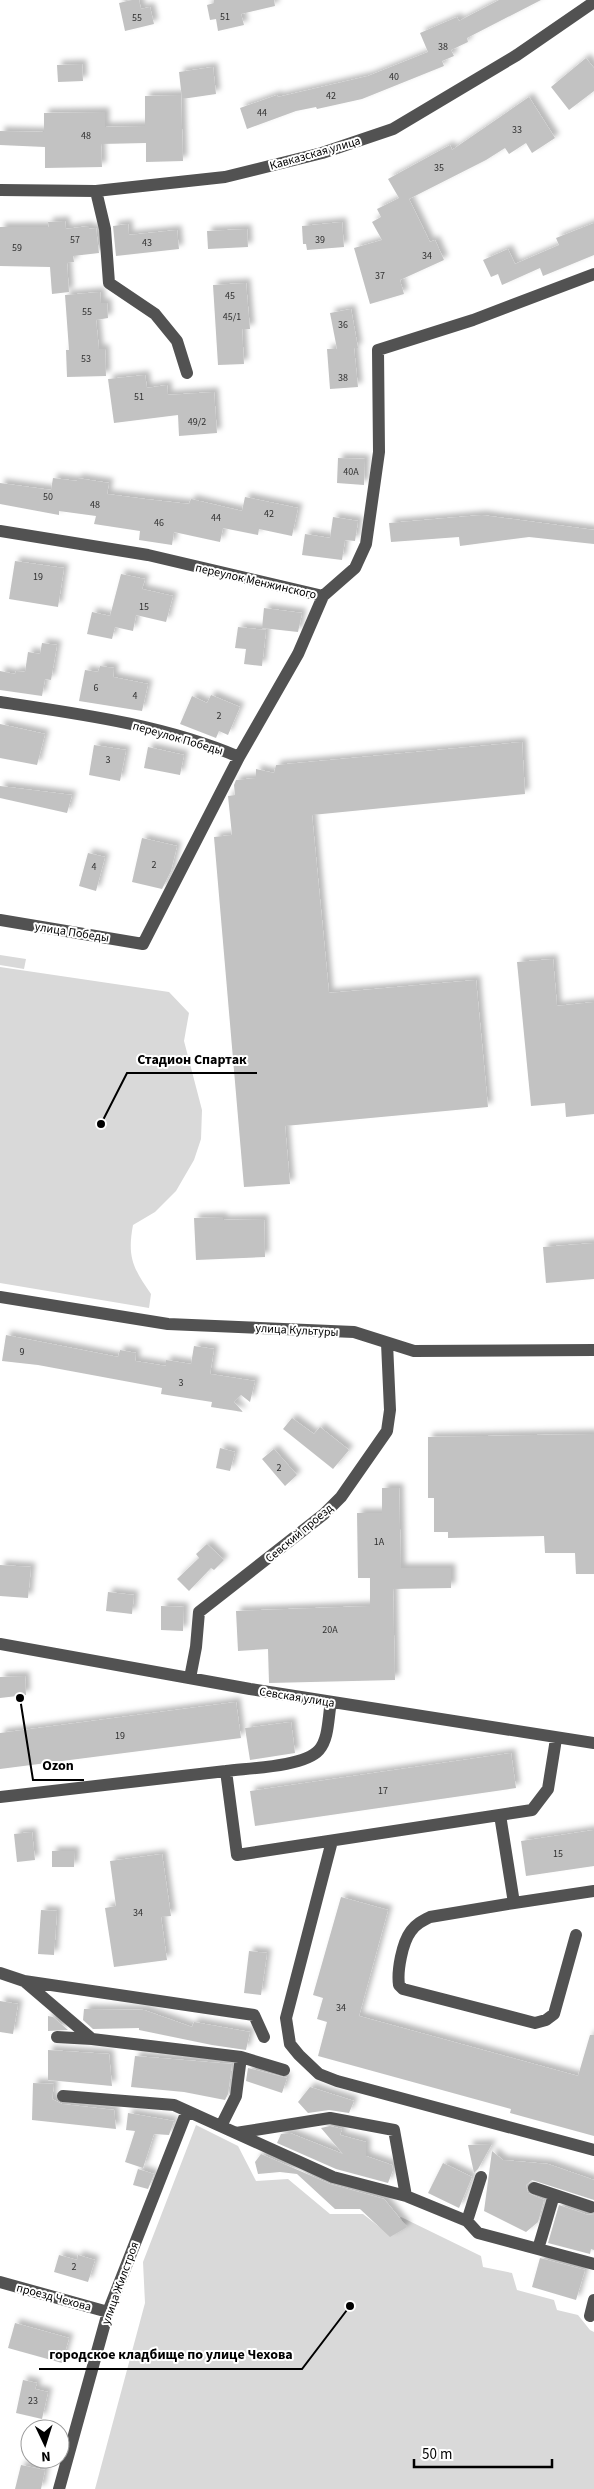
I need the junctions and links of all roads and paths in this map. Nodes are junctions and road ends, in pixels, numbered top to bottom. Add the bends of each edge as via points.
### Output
1 (594, 2) edge
2 (0, 190) edge
3 (96, 191) junction
4 (594, 274) edge
5 (187, 373) dead end
6 (0, 531) edge
7 (323, 596) junction
8 (0, 702) edge
9 (239, 757) junction
10 (0, 920) edge
11 (143, 944) joint
12 (0, 1296) edge
13 (387, 1343) junction
14 (594, 1350) edge
15 (0, 1644) edge
16 (190, 1678) junction
17 (331, 1702) junction
18 (556, 1739) junction
19 (594, 1743) edge
20 (226, 1772) junction
21 (0, 1797) edge
22 (500, 1815) junction
23 (332, 1841) junction
24 (594, 1891) edge
25 (514, 1902) junction
26 (576, 1934) dead end
27 (0, 1973) edge
28 (24, 1980) junction
29 (57, 2037) dead end
30 (264, 2037) dead end
31 (92, 2039) junction
32 (241, 2057) junction
33 (284, 2070) dead end
34 (63, 2096) dead end
35 (187, 2110) junction
36 (221, 2126) junction
37 (236, 2133) junction
38 (594, 2150) edge
39 (481, 2177) dead end
40 (534, 2188) dead end
41 (554, 2195) junction
42 (406, 2196) junction
43 (591, 2207) dead end
44 (467, 2221) junction
45 (538, 2248) junction
46 (594, 2264) edge
47 (0, 2282) edge
48 (594, 2300) edge
49 (108, 2312) junction
50 (590, 2316) dead end
51 (59, 2489) edge

1 - 3 street, Кавказская улица via 516,55 393,129 322,153 225,178
2 - 3 street, Кавказская улица
3 - 5 street via 105,229 109,283 155,314 177,341
4 - 7 street, переулок Менжинского via 473,320 378,350 379,452 366,544 355,568
6 - 7 street, переулок Менжинского via 148,555
7 - 9 street via 298,654
8 - 9 street, переулок Победы via 160,730
9 - 11 street, переулок Победы
10 - 11 street, улица Победы
12 - 13 street, улица Культуры via 168,1324 354,1332
13 - 14 street, улица Культуры via 414,1351
13 - 16 street, Севский проезд via 390,1400 387,1431 335,1503 199,1612
15 - 16 street, Севская улица
16 - 17 street, Севская улица
17 - 18 street, Севская улица
17 - 20 street via 325,1740 319,1751 298,1761
18 - 19 street, Севская улица
18 - 22 street via 548,1789 542,1800 532,1810
20 - 21 street
20 - 23 street via 237,1855
22 - 23 street
22 - 25 street
23 - 38 street via 288,2004 287,2033 290,2044 299,2055 320,2074 337,2080
24 - 25 street
25 - 26 street via 430,1917 418,1924 409,1933 398,1985 403,1989 535,2023 546,2020 554,2014
27 - 28 street
28 - 30 street via 254,2015
28 - 31 street
29 - 31 street
31 - 32 street
32 - 33 street
32 - 36 street via 236,2096
34 - 35 street via 174,2105
35 - 36 street
35 - 49 street, улица Жилстроя
36 - 37 street
37 - 42 street via 333,2177
37 - 42 street via 330,2118 394,2130
39 - 44 street
40 - 41 street
41 - 43 street
41 - 45 street
42 - 44 street
44 - 45 street via 478,2233
45 - 46 street
47 - 49 street, проезд Чехова
48 - 50 street
49 - 51 street, улица Жилстроя

